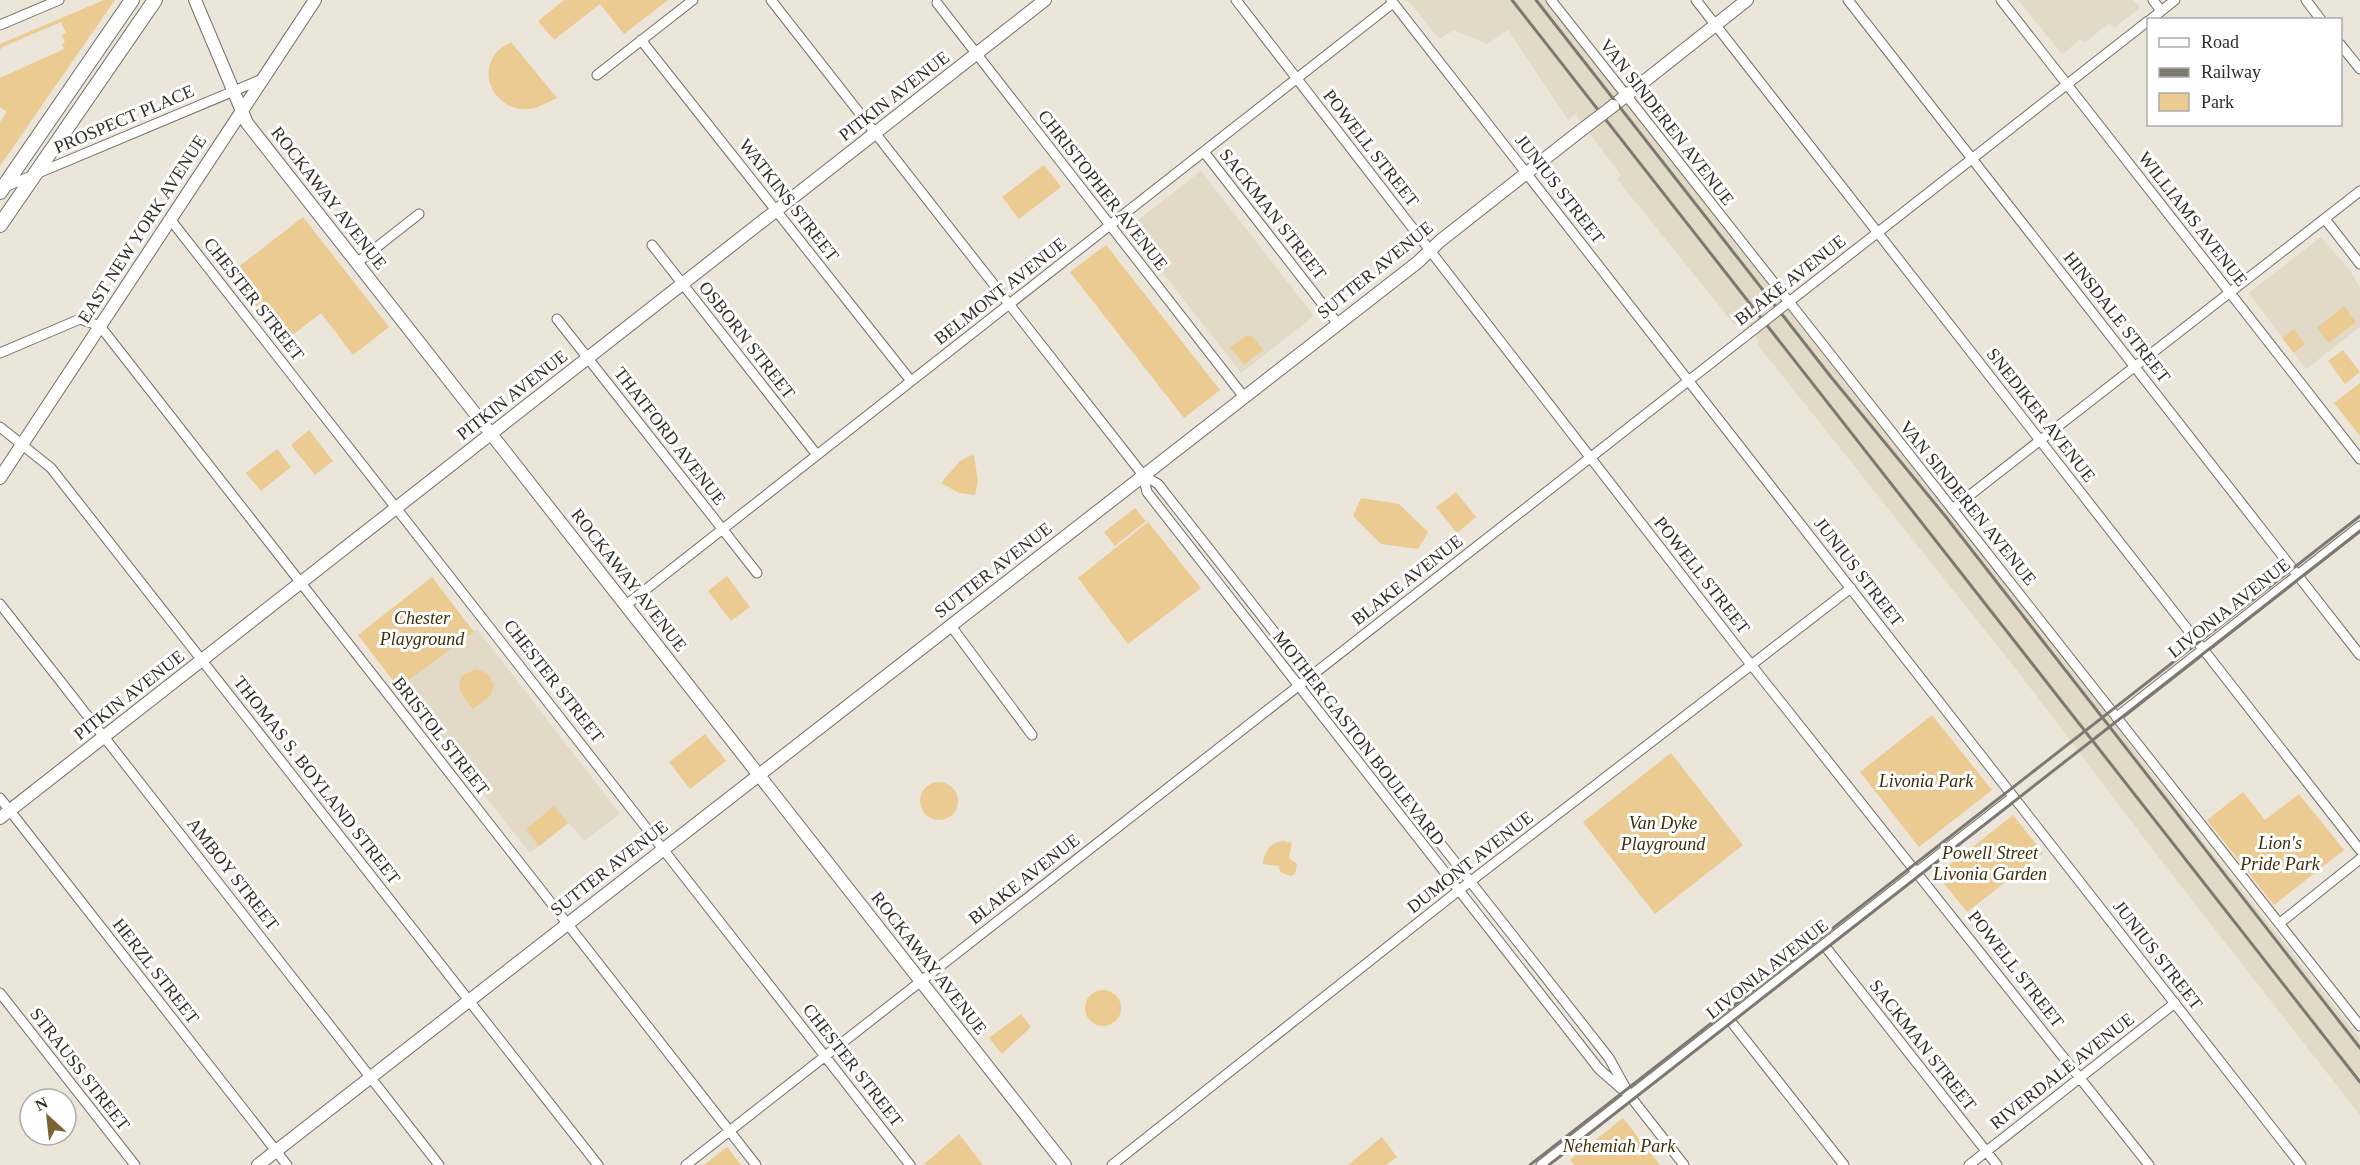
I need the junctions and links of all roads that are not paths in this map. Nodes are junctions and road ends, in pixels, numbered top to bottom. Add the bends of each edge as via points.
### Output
1 (59, 0) edge
2 (132, 0) edge
3 (155, 0) edge
4 (195, 0) edge
5 (315, 0) edge
6 (693, 0) edge
7 (771, 0) edge
8 (1045, 0) edge
9 (1236, 0) edge
10 (1551, 0) edge
11 (1696, 0) edge
12 (1748, 0) edge
13 (1848, 0) edge
14 (2001, 0) edge
15 (2153, 0) edge
16 (2175, 0) edge
17 (2306, 0) edge
18 (1392, 2) edge
19 (936, 3) dead end
20 (2161, 11) junction
21 (2152, 18) edge
22 (2320, 18) edge
23 (2147, 22) edge
24 (0, 25) edge
25 (1715, 25) junction
26 (641, 40) junction
27 (2342, 46) edge
28 (976, 55) junction
29 (2360, 69) edge
30 (597, 75) dead end
31 (260, 80) junction
32 (1297, 80) junction
33 (2067, 85) junction
34 (234, 91) junction
35 (1626, 96) junction
36 (241, 110) junction
37 (877, 133) junction
38 (1204, 152) junction
39 (1972, 159) junction
40 (1526, 173) junction
41 (35, 174) junction
42 (1, 190) edge
43 (2360, 190) edge
44 (777, 211) junction
45 (419, 214) dead end
46 (170, 219) junction
47 (2325, 219) junction
48 (0, 225) edge
49 (1110, 226) junction
50 (1878, 233) junction
51 (652, 245) dead end
52 (1429, 251) junction
53 (358, 262) junction
54 (2360, 264) edge
55 (683, 284) junction
56 (2229, 292) junction
57 (1011, 304) junction
58 (1786, 304) junction
59 (557, 319) dead end
60 (1338, 324) junction
61 (100, 326) junction
62 (0, 353) edge
63 (588, 358) junction
64 (2135, 366) junction
65 (911, 381) junction
66 (1688, 381) junction
67 (1244, 397) junction
68 (0, 427) edge
69 (492, 434) junction
70 (2040, 440) junction
71 (23, 444) junction
72 (817, 455) junction
73 (1590, 458) junction
74 (2360, 459) edge
75 (1143, 475) junction
76 (0, 478) edge
77 (397, 508) junction
78 (1952, 509) junction
79 (2360, 526) edge
80 (722, 528) junction
81 (757, 573) dead end
82 (2298, 575) junction
83 (301, 584) junction
84 (1851, 588) junction
85 (0, 604) edge
86 (626, 605) junction
87 (951, 626) junction
88 (2203, 649) junction
89 (2360, 655) edge
90 (203, 660) junction
91 (1751, 665) junction
92 (1309, 676) junction
93 (1297, 686) junction
94 (2118, 716) junction
95 (1032, 735) dead end
96 (105, 737) junction
97 (758, 774) junction
98 (2013, 797) junction
99 (0, 798) edge
100 (5, 815) edge
101 (663, 848) junction
102 (2360, 850) edge
103 (2360, 859) edge
104 (1918, 872) junction
105 (1470, 882) junction
106 (1458, 891) junction
107 (2280, 923) junction
108 (567, 924) junction
109 (1824, 945) junction
110 (921, 981) junction
111 (0, 993) edge
112 (469, 1000) junction
113 (2175, 1004) junction
114 (1729, 1019) junction
115 (2360, 1026) edge
116 (826, 1056) junction
117 (370, 1077) junction
118 (2081, 1077) junction
119 (1630, 1096) junction
120 (729, 1131) junction
121 (276, 1151) junction
122 (1986, 1152) junction
123 (135, 1165) edge
124 (258, 1165) edge
125 (287, 1165) edge
126 (439, 1165) edge
127 (597, 1165) edge
128 (686, 1165) edge
129 (756, 1165) edge
130 (910, 1165) edge
131 (1065, 1165) edge
132 (1112, 1165) edge
133 (1541, 1165) edge
134 (1684, 1165) edge
135 (1844, 1165) edge
136 (1969, 1165) edge
137 (1997, 1165) edge
138 (2149, 1165) edge
139 (2301, 1165) edge

1 - 24 street
2 - 42 main road
3 - 41 main road
4 - 34 street, ROCKAWAY AVENUE
5 - 31 street, EAST NEW YORK AVENUE
6 - 26 street
7 - 37 street, MOTHER GASTON BOULEVARD
8 - 28 street, PITKIN AVENUE
9 - 32 street, POWELL STREET
10 - 35 street, VAN SINDEREN AVENUE
11 - 25 street, SNEDIKER AVENUE
12 - 25 street, SUTTER AVENUE
13 - 39 street, HINSDALE STREET
14 - 33 street, WILLIAMS AVENUE
15 - 20 street
16 - 20 street, BLAKE AVENUE
17 - 22 street
18 - 32 street, BELMONT AVENUE
18 - 40 street, JUNIUS STREET
19 - 28 street, CHRISTOPHER AVENUE
20 - 21 street, BLAKE AVENUE
23 - 33 street, BLAKE AVENUE
25 - 35 street, SUTTER AVENUE
25 - 50 street, SNEDIKER AVENUE
26 - 30 street
26 - 44 street, WATKINS STREET
27 - 29 street
28 - 37 street, PITKIN AVENUE
28 - 49 street, CHRISTOPHER AVENUE
31 - 34 street, PROSPECT PLACE
31 - 36 street, EAST NEW YORK AVENUE
32 - 38 street, BELMONT AVENUE
32 - 52 street, POWELL STREET
33 - 39 street, BLAKE AVENUE
33 - 56 street, WILLIAMS AVENUE
34 - 36 street, ROCKAWAY AVENUE
34 - 41 street, PROSPECT PLACE
35 - 40 street, SUTTER AVENUE, bridge
35 - 58 street, VAN SINDEREN AVENUE
36 - 46 street, EAST NEW YORK AVENUE
36 - 53 street, ROCKAWAY AVENUE via 247,123
37 - 44 street, PITKIN AVENUE
37 - 57 street, MOTHER GASTON BOULEVARD
38 - 49 street, BELMONT AVENUE
38 - 60 street, SACKMAN STREET
39 - 50 street, BLAKE AVENUE
39 - 64 street, HINSDALE STREET
40 - 52 street, SUTTER AVENUE
40 - 66 street, JUNIUS STREET
41 - 42 street, PROSPECT PLACE
41 - 48 main road
43 - 47 street
44 - 55 street, PITKIN AVENUE
44 - 65 street, WATKINS STREET
45 - 53 street
46 - 61 street, EAST NEW YORK AVENUE
46 - 77 street, CHESTER STREET
47 - 54 street
47 - 56 street
49 - 57 street, BELMONT AVENUE
49 - 67 street, CHRISTOPHER AVENUE
50 - 58 street, BLAKE AVENUE
50 - 70 street, SNEDIKER AVENUE
51 - 55 street, OSBORN STREET
52 - 60 street, SUTTER AVENUE
52 - 73 street, POWELL STREET
53 - 69 street, ROCKAWAY AVENUE
55 - 63 street, PITKIN AVENUE
55 - 72 street, OSBORN STREET
56 - 64 street
56 - 74 street, WILLIAMS AVENUE
57 - 65 street, BELMONT AVENUE
57 - 75 street, MOTHER GASTON BOULEVARD
58 - 66 street, BLAKE AVENUE, bridge
58 - 78 street, VAN SINDEREN AVENUE
59 - 63 street, THATFORD AVENUE
60 - 67 street, SUTTER AVENUE
61 - 62 street via 80,320
61 - 71 street, EAST NEW YORK AVENUE
61 - 83 street, BRISTOL STREET
63 - 69 street, PITKIN AVENUE
63 - 80 street, THATFORD AVENUE
64 - 70 street
64 - 82 street, HINSDALE STREET
65 - 72 street, BELMONT AVENUE
66 - 73 street, BLAKE AVENUE
66 - 84 street, JUNIUS STREET
67 - 75 street, SUTTER AVENUE
68 - 71 street, THOMAS S. BOYLAND STREET
69 - 77 street, PITKIN AVENUE
69 - 86 street, ROCKAWAY AVENUE
70 - 78 street
70 - 88 street, SNEDIKER AVENUE
71 - 76 street, EAST NEW YORK AVENUE
71 - 90 street, THOMAS S. BOYLAND STREET via 51,468
72 - 80 street, BELMONT AVENUE
73 - 91 street, POWELL STREET
73 - 92 street, BLAKE AVENUE
75 - 87 street, SUTTER AVENUE
75 - 92 street, MOTHER GASTON BOULEVARD via 1158,484
75 - 93 street, MOTHER GASTON BOULEVARD via 1147,492
77 - 83 street, PITKIN AVENUE
77 - 101 street, CHESTER STREET
78 - 94 street, VAN SINDEREN AVENUE
79 - 82 street, LIVONIA AVENUE
80 - 81 street, THATFORD AVENUE
80 - 86 street, BELMONT AVENUE
82 - 88 street, LIVONIA AVENUE
82 - 89 street, HINSDALE STREET
83 - 90 street, PITKIN AVENUE
83 - 108 street, BRISTOL STREET
84 - 91 street, DUMONT AVENUE
84 - 98 street, JUNIUS STREET
85 - 96 street, AMBOY STREET
86 - 97 street, ROCKAWAY AVENUE
87 - 95 street
87 - 97 street, SUTTER AVENUE
88 - 94 street, LIVONIA AVENUE
88 - 102 street, SNEDIKER AVENUE
90 - 96 street, PITKIN AVENUE
90 - 112 street, THOMAS S. BOYLAND STREET
91 - 104 street, POWELL STREET
91 - 105 street, DUMONT AVENUE
92 - 93 street, BLAKE AVENUE
92 - 105 street, MOTHER GASTON BOULEVARD
93 - 106 street, MOTHER GASTON BOULEVARD
93 - 110 street, BLAKE AVENUE
94 - 107 street, VAN SINDEREN AVENUE
96 - 100 street, PITKIN AVENUE
96 - 117 street, AMBOY STREET
97 - 101 street, SUTTER AVENUE
97 - 110 street, ROCKAWAY AVENUE
98 - 104 street, LIVONIA AVENUE
98 - 113 street, JUNIUS STREET
99 - 100 street, HERZL STREET
100 - 121 street, HERZL STREET
101 - 108 street, SUTTER AVENUE
101 - 116 street, CHESTER STREET
103 - 107 street
104 - 109 street, LIVONIA AVENUE
104 - 118 street, POWELL STREET
105 - 106 street, DUMONT AVENUE
105 - 119 street, MOTHER GASTON BOULEVARD via 1609,1058
106 - 119 street, MOTHER GASTON BOULEVARD via 1599,1069
106 - 132 street, DUMONT AVENUE
107 - 115 street, VAN SINDEREN AVENUE
108 - 112 street, SUTTER AVENUE
108 - 120 street, BRISTOL STREET
109 - 114 street, LIVONIA AVENUE
109 - 122 street, SACKMAN STREET
110 - 116 street, BLAKE AVENUE
110 - 131 street, ROCKAWAY AVENUE
111 - 123 street, STRAUSS STREET
112 - 117 street, SUTTER AVENUE
112 - 127 street, THOMAS S. BOYLAND STREET
113 - 118 street, RIVERDALE AVENUE
113 - 139 street, JUNIUS STREET
114 - 119 street, LIVONIA AVENUE
114 - 135 street
116 - 120 street, BLAKE AVENUE
116 - 130 street, CHESTER STREET
117 - 121 street, SUTTER AVENUE
117 - 126 street, AMBOY STREET
118 - 122 street, RIVERDALE AVENUE
118 - 138 street, POWELL STREET
119 - 133 street, LIVONIA AVENUE
119 - 134 street, MOTHER GASTON BOULEVARD
120 - 128 street, BLAKE AVENUE
120 - 129 street, BRISTOL STREET
121 - 124 street, SUTTER AVENUE
121 - 125 street, HERZL STREET
122 - 136 street, RIVERDALE AVENUE
122 - 137 street, SACKMAN STREET

